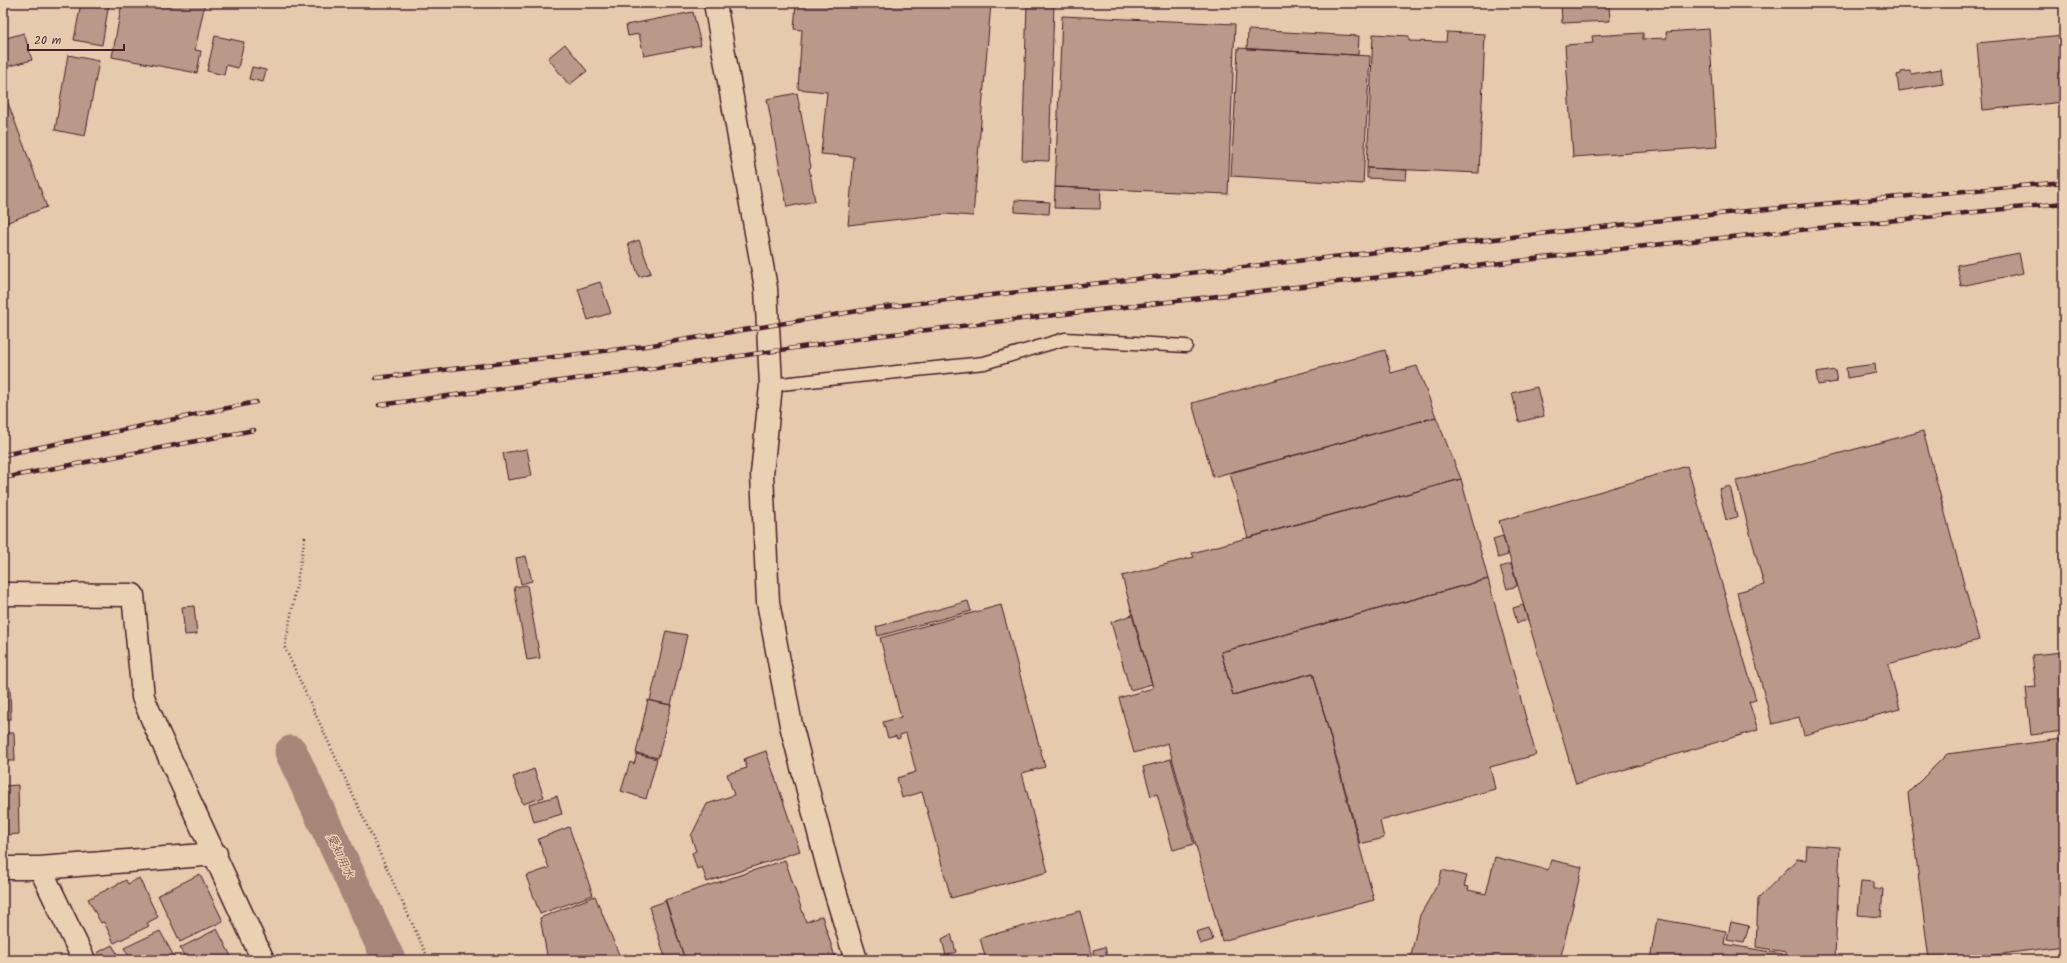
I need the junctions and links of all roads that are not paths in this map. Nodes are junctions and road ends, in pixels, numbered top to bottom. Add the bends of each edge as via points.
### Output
1 (715, 3) edge
2 (1186, 346) dead end
3 (771, 385) junction
4 (3, 594) edge
5 (216, 854) junction
6 (3, 868) edge
7 (40, 868) junction
8 (84, 960) edge
9 (263, 960) edge
10 (856, 960) edge

1 - 3 street via 766,288
2 - 3 lane via 1066,339 984,363
3 - 10 street via 762,474 768,602 791,725 829,871
4 - 5 street via 133,595 143,697
5 - 7 street
5 - 9 street
6 - 7 street
7 - 8 street

